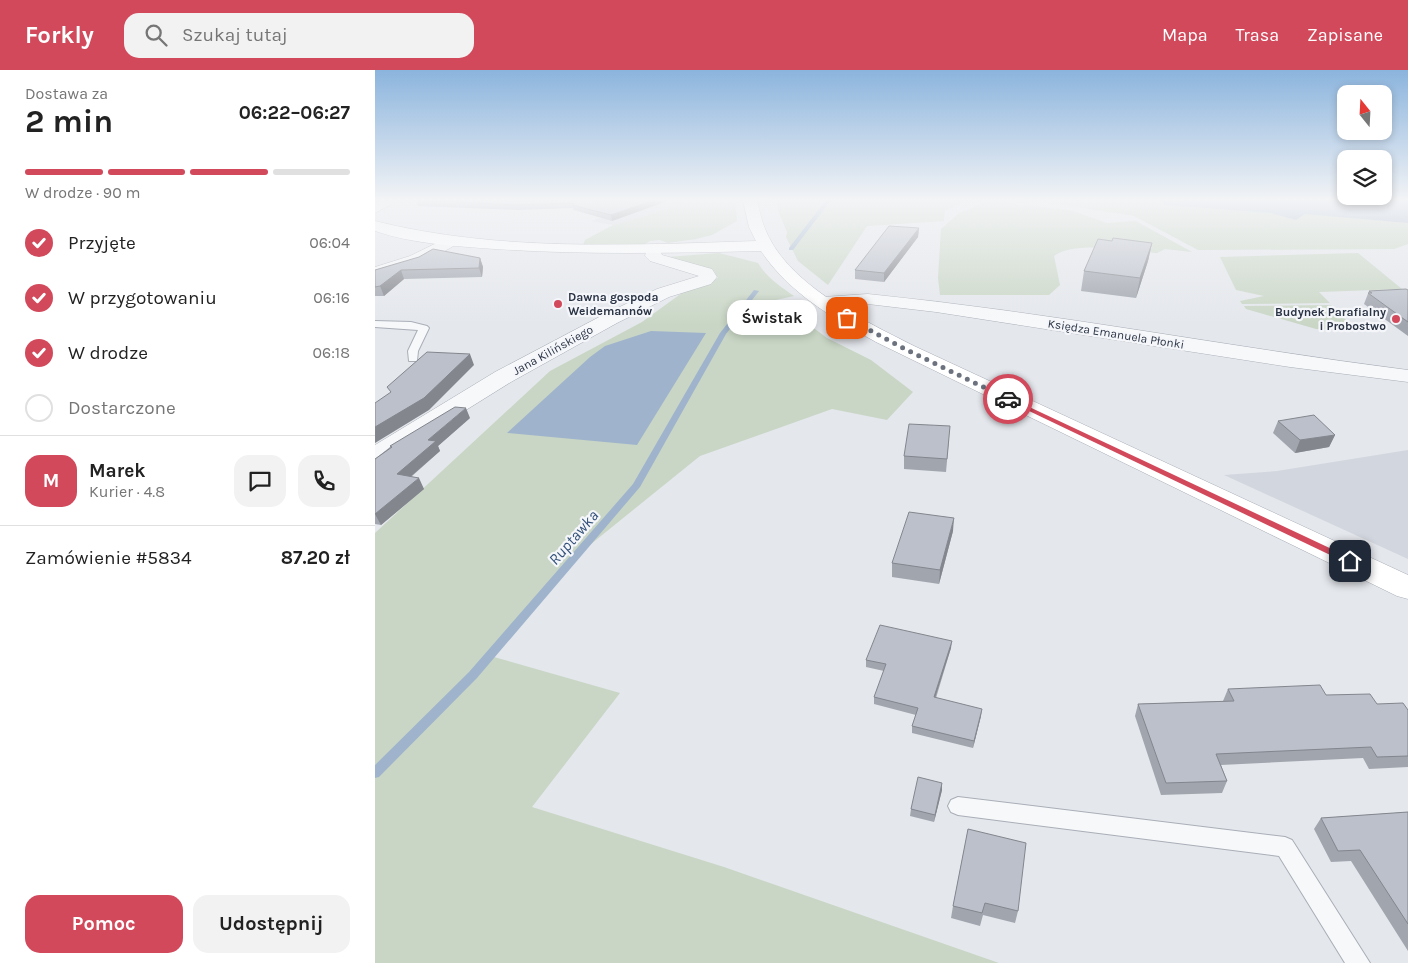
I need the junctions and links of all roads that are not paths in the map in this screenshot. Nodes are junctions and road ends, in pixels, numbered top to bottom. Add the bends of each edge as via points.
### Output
1 (450, 242) edge
2 (461, 242) edge
3 (744, 242) edge
4 (763, 242) edge
5 (653, 250) junction
6 (375, 273) edge
7 (824, 303) junction
8 (375, 324) edge
9 (413, 359) dead end
10 (1408, 376) edge
11 (375, 456) edge
12 (1408, 588) edge
13 (958, 806) dead end
14 (1358, 963) edge

1 - 6 street via 415,260
2 - 5 main road via 586,250
3 - 5 main road
4 - 7 main road via 794,279
5 - 11 street, Jana Kilińskiego via 656,258 699,270 708,277 663,293 602,323 503,377
7 - 10 street, Księdza Emanuela Płonki via 868,299 936,306
7 - 12 main road via 907,350
8 - 9 lane via 424,328 413,351
13 - 14 lane via 1285,847

